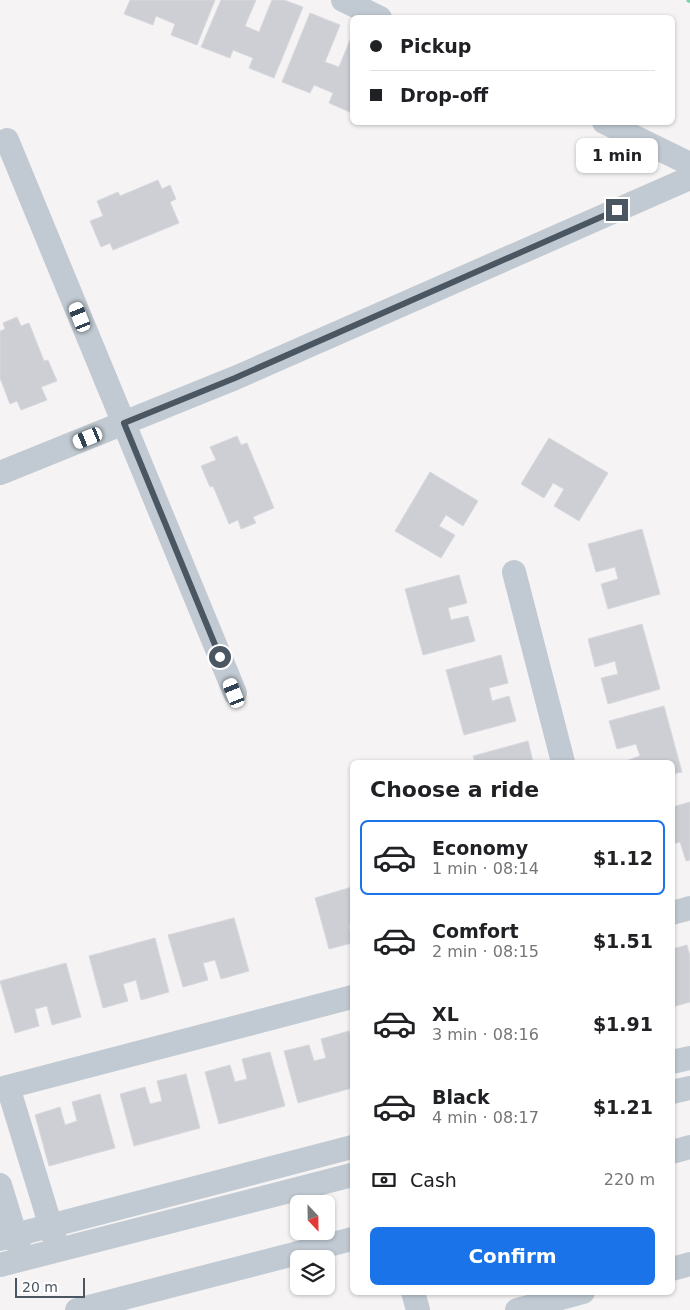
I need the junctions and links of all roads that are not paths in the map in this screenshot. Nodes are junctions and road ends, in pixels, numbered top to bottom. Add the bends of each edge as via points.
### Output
1 (343, 0) edge
2 (374, 15) edge
3 (610, 125) edge
4 (7, 140) dead end
5 (690, 164) edge
6 (690, 178) edge
7 (124, 423) junction
8 (0, 473) edge
9 (514, 572) dead end
10 (234, 693) dead end
11 (562, 760) edge
12 (690, 908) edge
13 (675, 912) edge
14 (350, 998) edge
15 (690, 1058) edge
16 (675, 1061) edge
17 (4, 1088) edge
18 (690, 1088) edge
19 (675, 1091) edge
20 (690, 1147) edge
21 (350, 1148) edge
22 (675, 1151) edge
23 (350, 1176) edge
24 (37, 1182) junction
25 (1, 1188) edge
26 (51, 1226) junction
27 (8, 1237) edge
28 (350, 1240) edge
29 (58, 1251) junction
30 (23, 1259) junction
31 (690, 1264) edge
32 (0, 1265) edge
33 (675, 1268) edge
34 (414, 1295) edge
35 (572, 1295) edge
36 (77, 1310) edge
37 (418, 1310) edge
38 (517, 1310) edge

1 - 2 street
3 - 5 street
4 - 7 street
6 - 7 street via 235,378
7 - 8 street
7 - 10 street
9 - 11 street
12 - 13 street
14 - 17 street
15 - 16 street
17 - 24 street
18 - 19 street
20 - 22 street
21 - 26 street
23 - 29 street
24 - 25 street
24 - 26 street
25 - 27 street
26 - 27 street
26 - 29 street
27 - 30 street
28 - 36 street
29 - 30 street
30 - 32 street
31 - 33 street
34 - 37 street
35 - 38 street

